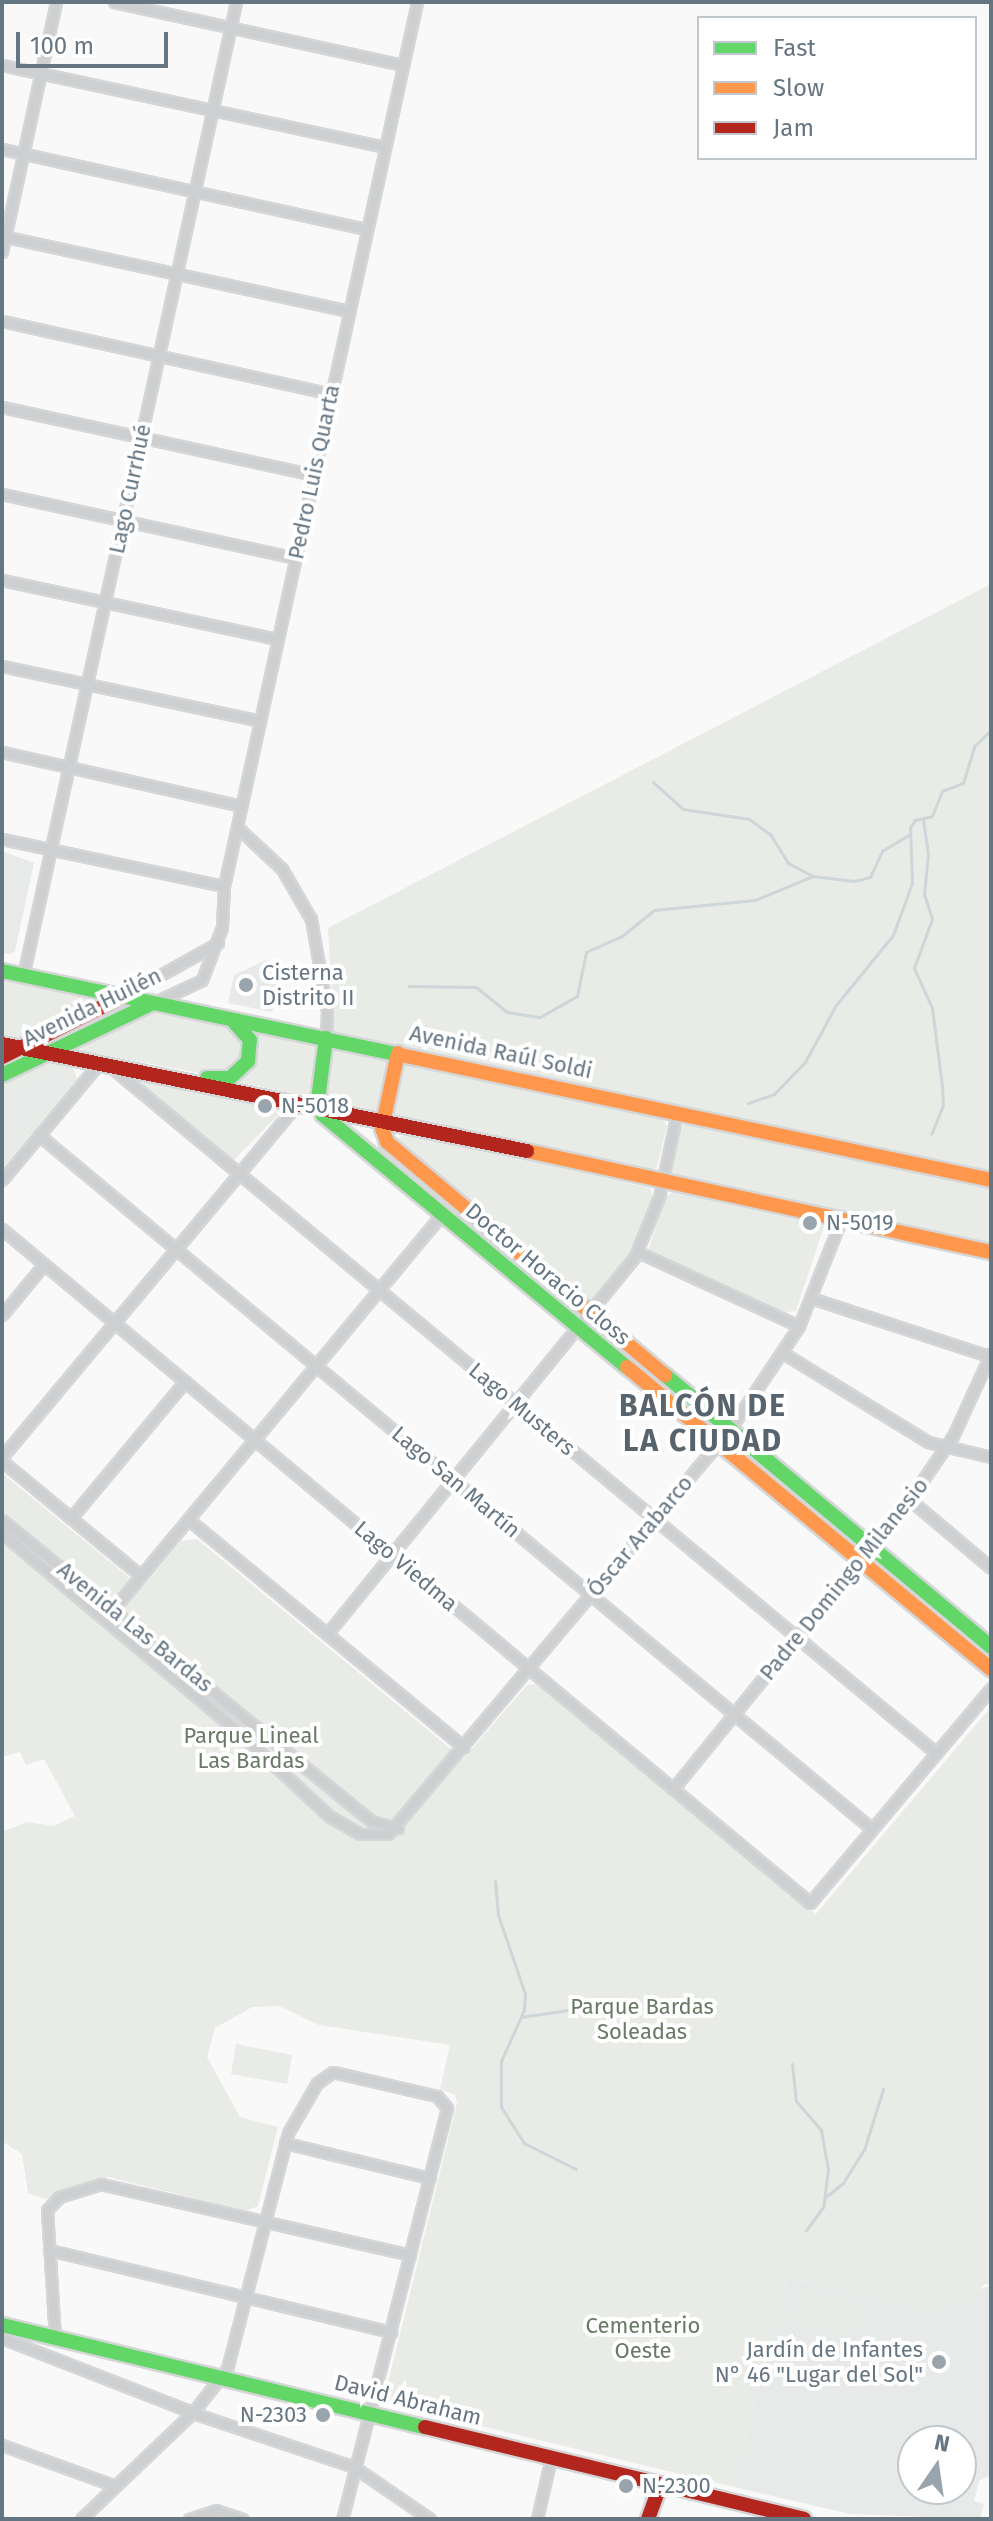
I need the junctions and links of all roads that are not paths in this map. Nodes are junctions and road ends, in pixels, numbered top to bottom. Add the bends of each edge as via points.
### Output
1 (56, 2) edge
2 (114, 2) edge
3 (236, 2) edge
4 (417, 2) edge
5 (231, 27) junction
6 (2, 65) edge
7 (403, 65) junction
8 (41, 73) junction
9 (213, 110) junction
10 (385, 147) junction
11 (2, 149) edge
12 (23, 154) junction
13 (195, 191) junction
14 (367, 229) junction
15 (4, 236) edge
16 (2, 252) edge
17 (177, 274) junction
18 (349, 311) junction
19 (2, 321) edge
20 (159, 356) junction
21 (331, 394) junction
22 (2, 407) edge
23 (141, 438) junction
24 (314, 475) junction
25 (2, 494) edge
26 (123, 520) junction
27 (295, 558) junction
28 (2, 580) edge
29 (105, 602) junction
30 (278, 639) junction
31 (2, 666) edge
32 (87, 684) junction
33 (260, 721) junction
34 (2, 752) edge
35 (69, 767) junction
36 (241, 806) junction
37 (237, 827) junction
38 (2, 839) edge
39 (51, 850) junction
40 (224, 886) junction
41 (218, 943) junction
42 (2, 971) edge
43 (23, 976) junction
44 (202, 980) joint
45 (122, 997) junction
46 (153, 1003) junction
47 (224, 1017) junction
48 (326, 1038) junction
49 (2, 1044) edge
50 (22, 1048) junction
51 (48, 1053) junction
52 (398, 1053) junction
53 (2, 1057) edge
54 (104, 1064) junction
55 (2, 1075) edge
56 (176, 1079) junction
57 (298, 1103) junction
58 (318, 1107) junction
59 (677, 1113) junction
60 (383, 1120) junction
61 (39, 1135) junction
62 (239, 1174) junction
63 (2, 1180) edge
64 (991, 1180) edge
65 (662, 1181) junction
66 (442, 1214) junction
67 (841, 1220) junction
68 (2, 1229) edge
69 (176, 1249) junction
70 (638, 1252) junction
71 (991, 1252) edge
72 (44, 1264) junction
73 (379, 1290) junction
74 (811, 1298) junction
75 (593, 1314) junction
76 (2, 1315) edge
77 (114, 1323) junction
78 (799, 1326) junction
79 (580, 1329) junction
80 (783, 1353) junction
81 (990, 1356) edge
82 (316, 1366) junction
83 (185, 1381) junction
84 (517, 1405) junction
85 (730, 1429) junction
86 (255, 1440) junction
87 (717, 1443) junction
88 (946, 1448) junction
89 (991, 1457) edge
90 (2, 1459) edge
91 (454, 1481) junction
92 (909, 1499) junction
93 (71, 1518) junction
94 (188, 1519) junction
95 (654, 1519) junction
96 (2, 1520) edge
97 (2, 1533) edge
98 (872, 1547) junction
99 (393, 1555) junction
100 (860, 1562) junction
101 (991, 1568) edge
102 (141, 1576) junction
103 (591, 1595) junction
104 (113, 1610) junction
105 (105, 1619) junction
106 (327, 1634) junction
107 (797, 1638) junction
108 (991, 1647) edge
109 (529, 1669) junction
110 (991, 1669) edge
111 (991, 1688) edge
112 (735, 1714) junction
113 (464, 1747) junction
114 (936, 1753) junction
115 (673, 1789) junction
116 (398, 1828) junction
117 (872, 1829) junction
118 (285, 2143) junction
119 (430, 2178) junction
120 (266, 2220) junction
121 (49, 2250) junction
122 (410, 2255) junction
123 (248, 2298) junction
124 (2, 2325) edge
125 (391, 2332) junction
126 (2, 2338) edge
127 (55, 2338) junction
128 (221, 2378) junction
129 (193, 2412) junction
130 (368, 2413) junction
131 (2, 2445) edge
132 (551, 2458) junction
133 (354, 2467) junction
134 (661, 2484) junction
135 (115, 2486) junction
136 (754, 2513) edge
137 (190, 2517) edge
138 (81, 2519) edge
139 (242, 2519) edge
140 (342, 2519) edge
141 (430, 2519) edge
142 (537, 2519) edge
143 (648, 2519) edge
144 (657, 2519) edge
145 (804, 2519) edge

1 - 8 street
2 - 5 street
3 - 5 street, Lago Currhué
4 - 7 street, Pedro Luis Quarta
5 - 7 street
5 - 9 street, Lago Currhué
6 - 8 street
7 - 10 street, Pedro Luis Quarta
8 - 9 street
8 - 12 street
9 - 10 street
9 - 13 street, Lago Currhué
10 - 14 street, Pedro Luis Quarta
11 - 12 street
12 - 13 street
12 - 15 street
13 - 14 street
13 - 17 street, Lago Currhué
14 - 18 street, Pedro Luis Quarta
15 - 16 street
15 - 17 street
17 - 18 street
17 - 20 street, Lago Currhué
18 - 21 street, Pedro Luis Quarta
19 - 20 street
20 - 21 street
20 - 23 street, Lago Currhué
21 - 24 street, Pedro Luis Quarta
22 - 23 street
23 - 24 street
23 - 26 street, Lago Currhué
24 - 27 street, Pedro Luis Quarta
25 - 26 street
26 - 27 street
26 - 29 street, Lago Currhué
27 - 30 street, Pedro Luis Quarta
28 - 29 street
29 - 30 street
29 - 32 street, Lago Currhué
30 - 33 street, Pedro Luis Quarta
31 - 32 street
32 - 33 street
32 - 35 street, Lago Currhué
33 - 36 street, Pedro Luis Quarta
34 - 35 street
35 - 36 street
35 - 39 street, Lago Currhué
36 - 37 street, Pedro Luis Quarta
37 - 40 street, Pedro Luis Quarta
37 - 48 street via 282,869 311,919 327,1011
38 - 39 street
39 - 40 street
39 - 43 street, Lago Currhué
40 - 41 street, Pedro Luis Quarta
41 - 44 street, Pedro Luis Quarta
41 - 45 street, Avenida Huilén
42 - 43 main road, Avenida Raúl Soldi
43 - 45 main road, Avenida Raúl Soldi
44 - 46 street, Avenida Huilén
45 - 46 main road, Avenida Raúl Soldi
45 - 50 main road, Avenida Huilén
46 - 47 main road, Avenida Raúl Soldi
46 - 51 main road, Avenida Huilén
47 - 48 main road, Avenida Raúl Soldi
47 - 56 main road via 249,1036 251,1052 243,1068 223,1079
48 - 52 main road, Avenida Raúl Soldi
48 - 58 main road
49 - 50 main road
50 - 51 main road
50 - 53 main road, Avenida Huilén
51 - 54 main road
51 - 55 main road, Avenida Huilén
52 - 59 main road, Avenida Raúl Soldi
52 - 60 main road
54 - 56 main road
54 - 61 street
54 - 62 street, Lago Musters
56 - 57 main road
57 - 58 main road
57 - 62 street
58 - 60 main road
58 - 66 main road, Doctor Horacio Closs
59 - 64 main road, Avenida Raúl Soldi
59 - 65 street
60 - 65 main road
60 - 75 main road, Doctor Horacio Closs via 387,1142
61 - 63 street
61 - 69 street, Lago San Martín
62 - 69 street
62 - 73 street, Lago Musters
65 - 67 main road
65 - 70 street
66 - 73 street
66 - 79 main road, Doctor Horacio Closs
67 - 71 main road
67 - 74 street, Óscar Arabarco
68 - 72 street, Lago Viedma
69 - 77 street
69 - 82 street, Lago San Martín
70 - 75 street
70 - 78 street
72 - 76 street
72 - 77 street, Lago Viedma
73 - 82 street
73 - 84 street, Lago Musters
74 - 78 street, Óscar Arabarco
74 - 81 street
75 - 79 street
75 - 85 main road, Doctor Horacio Closs
77 - 83 street, Lago Viedma
77 - 90 street
78 - 80 street, Óscar Arabarco
79 - 84 street
79 - 87 main road, Doctor Horacio Closs
80 - 85 street, Óscar Arabarco
80 - 88 street
81 - 88 street, Padre Domingo Milanesio
82 - 86 street
82 - 91 street, Lago San Martín
83 - 86 street, Lago Viedma
83 - 93 street
84 - 91 street
84 - 95 street, Lago Musters
85 - 87 street, Óscar Arabarco
85 - 98 main road, Doctor Horacio Closs
86 - 94 street
86 - 99 street, Lago Viedma
87 - 95 street, Óscar Arabarco
87 - 100 main road, Doctor Horacio Closs
88 - 89 street
88 - 92 street, Padre Domingo Milanesio
90 - 93 street
91 - 99 street
91 - 103 street, Lago San Martín
92 - 98 street, Padre Domingo Milanesio
92 - 101 street
93 - 102 street
94 - 102 street
94 - 106 street
95 - 103 street, Óscar Arabarco
95 - 107 street, Lago Musters
96 - 104 street, Avenida Las Bardas
97 - 105 street, Avenida Las Bardas
98 - 100 street, Padre Domingo Milanesio
98 - 108 main road, Doctor Horacio Closs
99 - 106 street
99 - 109 street, Lago Viedma
100 - 107 street, Padre Domingo Milanesio
100 - 110 main road, Doctor Horacio Closs
102 - 104 street
103 - 109 street, Óscar Arabarco
103 - 112 street, Lago San Martín
104 - 105 street
104 - 116 street, Avenida Las Bardas via 371,1821
105 - 116 street, Avenida Las Bardas via 337,1822 375,1837
106 - 113 street
107 - 112 street, Padre Domingo Milanesio
107 - 114 street, Lago Musters
109 - 113 street, Óscar Arabarco
109 - 115 street, Lago Viedma
111 - 114 street
112 - 115 street, Padre Domingo Milanesio
112 - 117 street, Lago San Martín
113 - 116 street, Óscar Arabarco
114 - 117 street
115 - 117 street, Lago Viedma via 810,1903
118 - 119 street
118 - 119 street via 327,2074 344,2073 445,2100
118 - 120 street
119 - 122 street
120 - 121 street via 112,2183 59,2197 49,2206
120 - 122 street
120 - 123 street
121 - 123 street
121 - 127 street
122 - 125 street
123 - 125 street
123 - 128 street
124 - 127 main road, David Abraham
125 - 130 street
126 - 129 street
127 - 128 main road, David Abraham
128 - 129 street
128 - 130 main road, David Abraham
129 - 133 street
129 - 135 street
130 - 132 main road, David Abraham
130 - 133 street
131 - 135 street
132 - 134 main road, David Abraham
132 - 142 street
133 - 140 street
133 - 141 street
134 - 136 main road, David Abraham
134 - 143 main road
134 - 144 main road
135 - 138 street
136 - 145 main road, David Abraham
137 - 139 street via 216,2510

